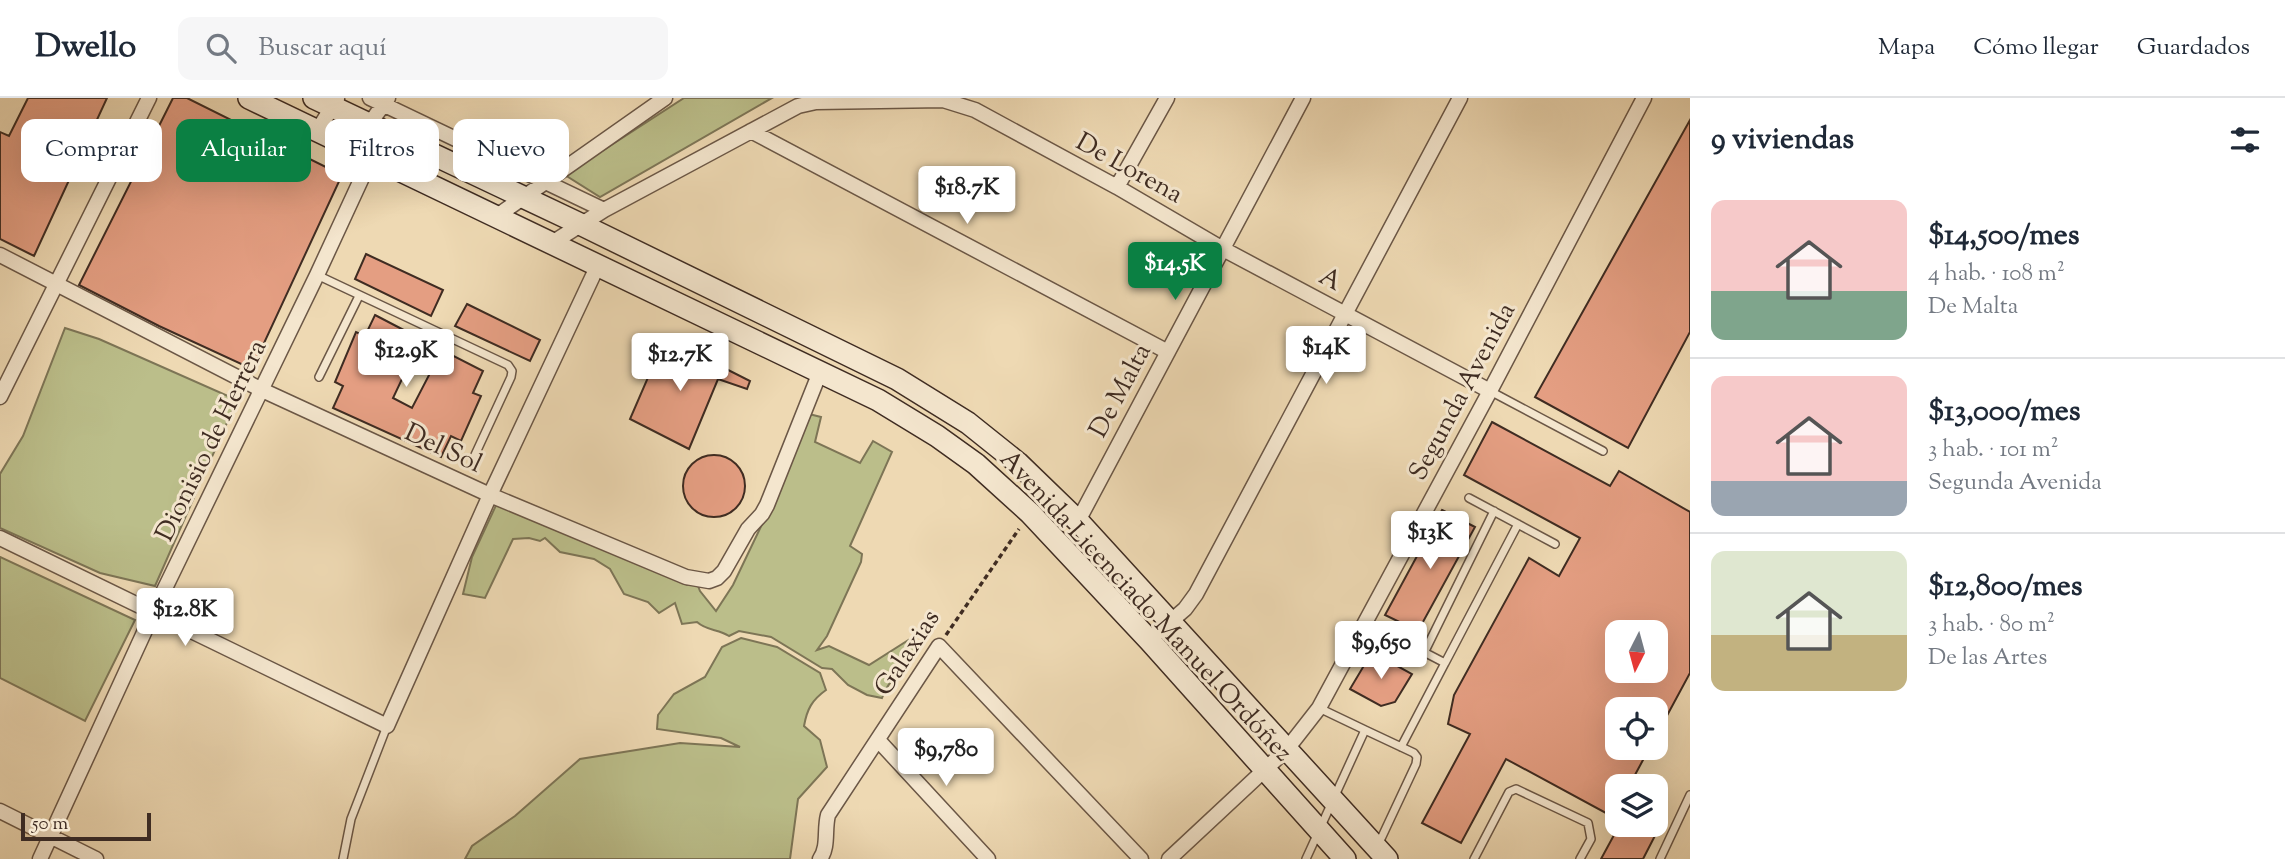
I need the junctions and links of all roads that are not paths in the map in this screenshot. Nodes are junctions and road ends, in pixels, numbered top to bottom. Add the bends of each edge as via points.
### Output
1 (149, 98) edge
2 (249, 98) edge
3 (370, 98) edge
4 (1167, 98) edge
5 (1303, 98) edge
6 (1460, 98) edge
7 (1643, 98) edge
8 (659, 99) edge
9 (328, 101) edge
10 (386, 101) edge
11 (361, 119) edge
12 (373, 119) edge
13 (318, 130) junction
14 (751, 131) junction
15 (325, 134) edge
16 (453, 134) edge
17 (439, 157) edge
18 (569, 165) edge
19 (351, 182) edge
20 (426, 182) edge
21 (546, 182) edge
22 (549, 182) edge
23 (1117, 187) junction
24 (523, 198) junction
25 (604, 210) junction
26 (498, 216) junction
27 (580, 224) junction
28 (552, 243) junction
29 (1223, 248) junction
30 (0, 255) edge
31 (598, 265) junction
32 (317, 275) junction
33 (57, 285) junction
34 (359, 296) junction
35 (1346, 313) junction
36 (1168, 352) junction
37 (820, 372) junction
38 (319, 377) dead end
39 (262, 390) junction
40 (1490, 391) junction
41 (0, 397) edge
42 (1603, 451) dead end
43 (474, 457) dead end
44 (490, 495) junction
45 (1469, 498) dead end
46 (1494, 511) junction
47 (1078, 521) junction
48 (1518, 524) junction
49 (0, 538) edge
50 (1555, 544) dead end
51 (153, 613) junction
52 (1170, 622) junction
53 (1391, 635) dead end
54 (1149, 640) junction
55 (1424, 653) junction
56 (1445, 663) junction
57 (1319, 708) junction
58 (387, 726) junction
59 (1365, 730) junction
60 (878, 740) junction
61 (1401, 747) junction
62 (1287, 749) junction
63 (1265, 770) junction
64 (1690, 795) edge
65 (1333, 798) junction
66 (0, 811) edge
67 (1318, 830) junction
68 (50, 836) junction
69 (1382, 853) edge
70 (827, 856) edge
71 (89, 857) edge
72 (40, 859) edge
73 (343, 859) edge
74 (988, 859) edge
75 (1141, 859) edge
76 (1169, 859) edge
77 (1306, 859) edge
78 (1345, 859) edge
79 (1474, 859) edge
80 (1580, 859) edge
81 (1660, 859) edge

1 - 33 street
2 - 13 main road, Avenida Licenciado Manuel Ordóñez
3 - 10 street
4 - 23 street
5 - 29 street, De Malta
6 - 35 street
7 - 40 street, Segunda Avenida
8 - 18 street
9 - 11 main road, Avenida Licenciado Manuel Ordóñez
9 - 13 street
10 - 12 street, Dionisio de Herrera
10 - 16 street
13 - 15 main road, Avenida Licenciado Manuel Ordóñez
14 - 23 street, De Lorena via 798,106 816,102 943,100 975,110
14 - 25 street, De Lorena
14 - 36 street
17 - 24 main road, Avenida Licenciado Manuel Ordóñez
19 - 32 street, Dionisio de Herrera
20 - 26 main road, Avenida Licenciado Manuel Ordóñez
21 - 24 street
22 - 25 street
23 - 29 street, De Lorena
24 - 26 street
24 - 27 main road, Avenida Licenciado Manuel Ordóñez
25 - 27 street, De Lorena
26 - 28 main road, Avenida Licenciado Manuel Ordóñez
27 - 28 street, De Lorena
27 - 47 main road, Avenida Licenciado Manuel Ordóñez via 897,379 978,431
28 - 31 main road, Avenida Licenciado Manuel Ordóñez
29 - 35 street, A
29 - 36 street, De Malta
30 - 33 street, Del Sol
31 - 37 main road, Avenida Licenciado Manuel Ordóñez
31 - 44 street
32 - 34 lane
32 - 39 street, Dionisio de Herrera
33 - 39 street, Del Sol
33 - 41 street
34 - 38 lane
34 - 43 lane via 508,365 511,377
35 - 40 street, A
35 - 52 street via 1196,594
36 - 47 street, De Malta
37 - 44 street, Del Sol via 767,505 717,579 686,577
37 - 54 main road, Avenida Licenciado Manuel Ordóñez via 878,400 976,464 1030,513
39 - 44 street, Del Sol
39 - 51 street, Dionisio de Herrera
40 - 42 lane
40 - 57 street, Segunda Avenida
44 - 58 street
45 - 46 lane
46 - 48 lane
46 - 55 lane
47 - 52 main road, Avenida Licenciado Manuel Ordóñez
48 - 50 lane
48 - 56 lane
49 - 51 street
51 - 58 street
51 - 68 street, Dionisio de Herrera
52 - 54 street
52 - 62 main road, Avenida Licenciado Manuel Ordóñez
53 - 55 lane
54 - 63 main road, Avenida Licenciado Manuel Ordóñez
55 - 56 lane
56 - 61 lane
57 - 59 lane
57 - 62 street, Segunda Avenida
58 - 73 lane via 351,819
59 - 61 lane
59 - 65 lane
60 - 70 street, Galaxias via 828,814
60 - 74 street
60 - 75 street, Galaxias via 939,646
61 - 69 lane via 1414,753 1416,764
62 - 63 street, Segunda Avenida
62 - 65 main road, Avenida Licenciado Manuel Ordóñez
63 - 67 main road, Avenida Licenciado Manuel Ordóñez
63 - 76 street, Segunda Avenida
64 - 81 lane
65 - 67 lane
65 - 69 main road, Avenida Licenciado Manuel Ordóñez
66 - 68 street
67 - 77 lane
67 - 78 main road, Avenida Licenciado Manuel Ordóñez
68 - 71 street
68 - 72 street, Dionisio de Herrera
79 - 80 lane via 1509,792 1516,789 1588,823 1591,839

